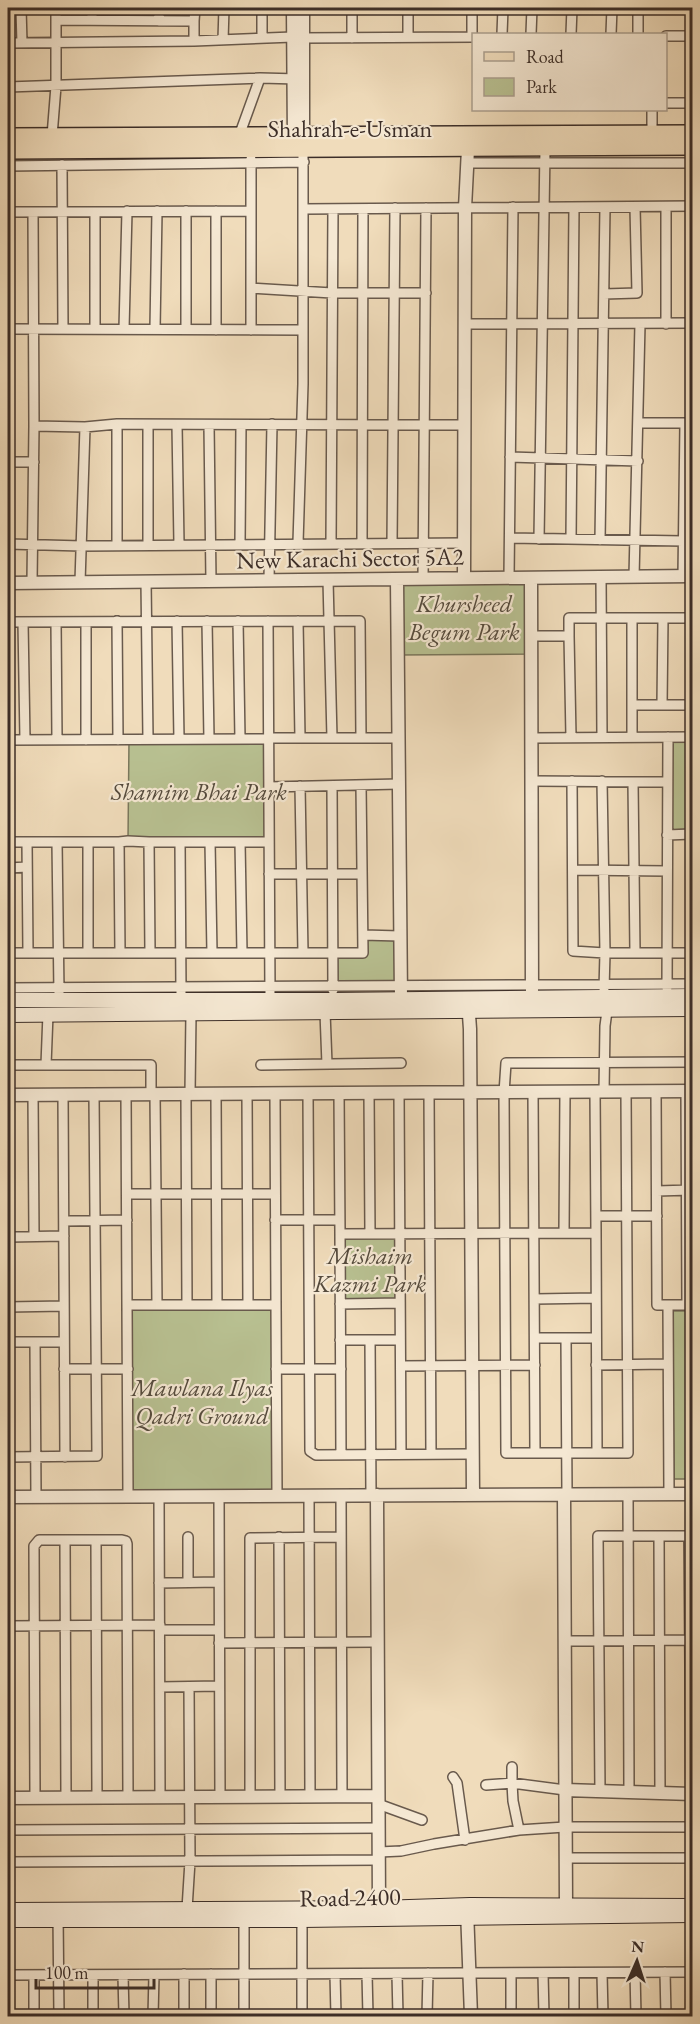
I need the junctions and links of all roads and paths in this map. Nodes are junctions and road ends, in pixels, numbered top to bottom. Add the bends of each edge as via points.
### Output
1 (21, 8) edge
2 (56, 8) edge
3 (92, 8) edge
4 (159, 8) edge
5 (195, 8) edge
6 (224, 8) edge
7 (262, 8) edge
8 (293, 8) edge
9 (303, 8) edge
10 (352, 8) edge
11 (408, 8) edge
12 (472, 8) edge
13 (503, 8) edge
14 (532, 8) edge
15 (572, 8) edge
16 (612, 8) edge
17 (638, 8) edge
18 (56, 20) junction
19 (92, 20) junction
20 (159, 21) junction
21 (195, 21) junction
22 (473, 33) edge
23 (502, 33) edge
24 (531, 33) edge
25 (572, 33) edge
26 (611, 33) edge
27 (638, 33) edge
28 (667, 36) edge
29 (693, 36) edge
30 (408, 37) junction
31 (472, 37) edge
32 (262, 38) junction
33 (298, 38) junction
34 (352, 38) junction
35 (223, 40) junction
36 (194, 41) junction
37 (8, 43) edge
38 (22, 43) junction
39 (56, 43) junction
40 (260, 78) junction
41 (298, 79) junction
42 (56, 86) junction
43 (8, 87) edge
44 (667, 103) edge
45 (693, 104) edge
46 (652, 111) edge
47 (652, 133) junction
48 (693, 133) edge
49 (8, 136) edge
50 (52, 136) junction
51 (239, 136) junction
52 (300, 147) junction
53 (693, 147) edge
54 (8, 151) edge
55 (468, 156) junction
56 (545, 156) junction
57 (251, 157) junction
58 (693, 163) edge
59 (62, 165) junction
60 (8, 166) edge
61 (693, 206) edge
62 (513, 207) junction
63 (545, 207) junction
64 (574, 207) junction
65 (605, 207) junction
66 (635, 207) junction
67 (666, 207) junction
68 (395, 208) junction
69 (426, 208) junction
70 (465, 208) junction
71 (304, 209) junction
72 (333, 209) junction
73 (363, 209) junction
74 (127, 211) junction
75 (157, 211) junction
76 (186, 211) junction
77 (216, 211) junction
78 (250, 211) junction
79 (8, 212) edge
80 (33, 212) junction
81 (63, 212) junction
82 (95, 212) junction
83 (251, 288) junction
84 (304, 290) junction
85 (395, 292) junction
86 (332, 293) junction
87 (364, 293) junction
88 (426, 293) junction
89 (604, 294) junction
90 (693, 323) edge
91 (465, 324) junction
92 (512, 324) junction
93 (543, 324) junction
94 (572, 324) junction
95 (604, 324) junction
96 (640, 324) junction
97 (666, 324) junction
98 (8, 329) edge
99 (32, 329) junction
100 (63, 329) junction
101 (94, 329) junction
102 (124, 329) junction
103 (155, 329) junction
104 (186, 329) junction
105 (216, 330) junction
106 (251, 330) junction
107 (303, 330) junction
108 (639, 423) junction
109 (689, 423) edge
110 (117, 424) junction
111 (241, 424) junction
112 (272, 424) junction
113 (302, 424) junction
114 (332, 424) junction
115 (363, 424) junction
116 (148, 425) junction
117 (177, 425) junction
118 (209, 425) junction
119 (393, 425) junction
120 (425, 425) junction
121 (465, 425) junction
122 (34, 426) junction
123 (84, 427) junction
124 (510, 457) junction
125 (541, 458) junction
126 (571, 459) junction
127 (600, 459) junction
128 (638, 460) junction
129 (8, 462) edge
130 (34, 462) junction
131 (510, 538) junction
132 (539, 539) junction
133 (571, 539) junction
134 (600, 540) junction
135 (688, 540) edge
136 (634, 541) junction
137 (298, 543) junction
138 (331, 543) junction
139 (362, 543) junction
140 (392, 543) junction
141 (422, 543) junction
142 (464, 543) junction
143 (8, 544) edge
144 (33, 544) junction
145 (178, 544) junction
146 (210, 544) junction
147 (240, 544) junction
148 (269, 544) junction
149 (117, 545) junction
150 (148, 545) junction
151 (82, 546) junction
152 (688, 576) edge
153 (601, 577) junction
154 (634, 577) junction
155 (464, 578) junction
156 (509, 578) junction
157 (423, 579) junction
158 (531, 579) junction
159 (269, 580) junction
160 (328, 580) junction
161 (397, 580) junction
162 (146, 581) junction
163 (211, 581) junction
164 (32, 582) junction
165 (80, 582) junction
166 (8, 583) edge
167 (601, 618) junction
168 (632, 618) junction
169 (663, 618) junction
170 (693, 618) edge
171 (117, 621) junction
172 (147, 621) junction
173 (177, 621) junction
174 (207, 621) junction
175 (238, 621) junction
176 (268, 621) junction
177 (298, 621) junction
178 (329, 621) junction
179 (8, 622) edge
180 (23, 622) junction
181 (56, 622) junction
182 (86, 622) junction
183 (532, 636) junction
184 (569, 636) junction
185 (632, 705) junction
186 (662, 705) junction
187 (693, 705) edge
188 (571, 737) junction
189 (602, 737) junction
190 (632, 737) junction
191 (668, 737) junction
192 (693, 737) edge
193 (268, 738) junction
194 (300, 738) junction
195 (332, 738) junction
196 (362, 738) junction
197 (398, 738) junction
198 (532, 738) junction
199 (148, 739) junction
200 (179, 739) junction
201 (209, 739) junction
202 (240, 739) junction
203 (8, 740) edge
204 (25, 740) junction
205 (57, 740) junction
206 (86, 740) junction
207 (118, 740) junction
208 (532, 781) junction
209 (572, 781) junction
210 (602, 781) junction
211 (633, 782) junction
212 (667, 782) junction
213 (399, 784) junction
214 (361, 785) junction
215 (300, 786) junction
216 (332, 786) junction
217 (269, 787) junction
218 (693, 834) edge
219 (667, 835) junction
220 (8, 842) edge
221 (27, 842) junction
222 (57, 842) junction
223 (88, 842) junction
224 (119, 842) junction
225 (149, 842) junction
226 (180, 842) junction
227 (210, 842) junction
228 (240, 842) junction
229 (269, 842) junction
230 (8, 867) edge
231 (27, 867) junction
232 (573, 870) junction
233 (667, 871) junction
234 (603, 872) junction
235 (634, 872) junction
236 (269, 874) junction
237 (362, 874) junction
238 (301, 875) junction
239 (332, 875) junction
240 (363, 935) junction
241 (400, 936) junction
242 (8, 953) edge
243 (28, 953) junction
244 (58, 953) junction
245 (88, 953) junction
246 (120, 953) junction
247 (150, 953) junction
248 (180, 953) junction
249 (212, 953) junction
250 (242, 953) junction
251 (271, 953) junction
252 (303, 953) junction
253 (332, 953) junction
254 (605, 953) junction
255 (635, 953) junction
256 (666, 953) junction
257 (693, 953) edge
258 (693, 984) edge
259 (8, 988) edge
260 (667, 990) junction
261 (401, 992) junction
262 (532, 992) junction
263 (59, 994) junction
264 (181, 994) junction
265 (270, 994) junction
266 (693, 996) edge
267 (605, 998) junction
268 (8, 1000) edge
269 (330, 1000) junction
270 (468, 1004) junction
271 (693, 1009) edge
272 (191, 1013) junction
273 (48, 1014) junction
274 (8, 1015) edge
275 (605, 1062) junction
276 (693, 1062) edge
277 (401, 1063) dead end
278 (327, 1064) junction
279 (8, 1065) edge
280 (46, 1065) junction
281 (261, 1065) dead end
282 (689, 1091) edge
283 (504, 1092) junction
284 (533, 1092) junction
285 (565, 1092) junction
286 (600, 1092) junction
287 (626, 1092) junction
288 (656, 1092) junction
289 (339, 1093) junction
290 (369, 1093) junction
291 (399, 1093) junction
292 (429, 1093) junction
293 (470, 1093) junction
294 (126, 1094) junction
295 (153, 1094) junction
296 (188, 1094) junction
297 (216, 1094) junction
298 (247, 1094) junction
299 (275, 1094) junction
300 (308, 1094) junction
301 (8, 1095) edge
302 (33, 1095) junction
303 (63, 1095) junction
304 (94, 1095) junction
305 (689, 1190) edge
306 (657, 1191) junction
307 (126, 1194) junction
308 (156, 1194) junction
309 (186, 1194) junction
310 (216, 1194) junction
311 (247, 1194) junction
312 (275, 1194) junction
313 (596, 1216) junction
314 (627, 1216) junction
315 (657, 1216) junction
316 (309, 1220) junction
317 (340, 1220) junction
318 (64, 1221) junction
319 (95, 1221) junction
320 (127, 1221) junction
321 (275, 1221) junction
322 (504, 1232) junction
323 (564, 1232) junction
324 (471, 1233) junction
325 (534, 1233) junction
326 (596, 1233) junction
327 (340, 1234) junction
328 (370, 1234) junction
329 (400, 1234) junction
330 (429, 1234) junction
331 (34, 1236) junction
332 (64, 1236) junction
333 (8, 1237) edge
334 (596, 1298) junction
335 (535, 1299) junction
336 (400, 1303) junction
337 (127, 1305) junction
338 (157, 1305) junction
339 (187, 1305) junction
340 (217, 1305) junction
341 (248, 1305) junction
342 (276, 1305) junction
343 (340, 1305) junction
344 (668, 1305) junction
345 (690, 1305) edge
346 (64, 1306) junction
347 (8, 1307) edge
348 (535, 1338) junction
349 (566, 1338) junction
350 (596, 1338) junction
351 (340, 1340) junction
352 (370, 1340) junction
353 (400, 1340) junction
354 (8, 1342) edge
355 (35, 1342) junction
356 (64, 1342) junction
357 (668, 1364) junction
358 (472, 1365) junction
359 (505, 1365) junction
360 (535, 1365) junction
361 (597, 1365) junction
362 (628, 1365) junction
363 (401, 1366) junction
364 (430, 1366) junction
365 (64, 1369) junction
366 (96, 1369) junction
367 (128, 1369) junction
368 (276, 1369) junction
369 (310, 1369) junction
370 (341, 1369) junction
371 (535, 1453) junction
372 (567, 1453) junction
373 (597, 1453) junction
374 (401, 1454) junction
375 (431, 1454) junction
376 (472, 1454) junction
377 (341, 1455) junction
378 (370, 1455) junction
379 (8, 1457) edge
380 (36, 1457) junction
381 (65, 1457) junction
382 (628, 1494) junction
383 (669, 1494) junction
384 (693, 1494) edge
385 (473, 1495) junction
386 (566, 1495) junction
387 (129, 1496) junction
388 (159, 1496) junction
389 (219, 1496) junction
390 (277, 1496) junction
391 (309, 1496) junction
392 (341, 1496) junction
393 (374, 1496) junction
394 (8, 1497) edge
395 (36, 1497) junction
396 (628, 1536) junction
397 (659, 1536) junction
398 (188, 1537) dead end
399 (279, 1537) junction
400 (309, 1537) junction
401 (341, 1537) junction
402 (65, 1541) junction
403 (96, 1541) junction
404 (159, 1582) junction
405 (188, 1582) junction
406 (219, 1582) junction
407 (65, 1625) junction
408 (96, 1625) junction
409 (127, 1625) junction
410 (8, 1626) edge
411 (34, 1626) junction
412 (160, 1627) junction
413 (219, 1630) junction
414 (660, 1640) junction
415 (691, 1640) edge
416 (564, 1641) junction
417 (599, 1641) junction
418 (629, 1641) junction
419 (249, 1642) junction
420 (279, 1642) junction
421 (310, 1642) junction
422 (341, 1642) junction
423 (378, 1642) junction
424 (219, 1643) junction
425 (219, 1686) junction
426 (160, 1687) junction
427 (189, 1687) junction
428 (512, 1767) dead end
429 (453, 1777) dead end
430 (512, 1783) junction
431 (486, 1785) dead end
432 (565, 1790) junction
433 (600, 1792) junction
434 (629, 1792) junction
435 (660, 1794) junction
436 (692, 1794) edge
437 (310, 1796) junction
438 (342, 1796) junction
439 (66, 1797) junction
440 (97, 1797) junction
441 (128, 1797) junction
442 (160, 1797) junction
443 (190, 1797) junction
444 (220, 1797) junction
445 (250, 1797) junction
446 (280, 1797) junction
447 (8, 1798) edge
448 (35, 1798) junction
449 (378, 1800) junction
450 (422, 1820) dead end
451 (565, 1827) junction
452 (693, 1827) edge
453 (379, 1828) junction
454 (190, 1829) junction
455 (8, 1830) edge
456 (519, 1830) junction
457 (465, 1840) junction
458 (379, 1856) junction
459 (566, 1858) junction
460 (693, 1858) edge
461 (190, 1861) junction
462 (8, 1862) edge
463 (566, 1905) junction
464 (693, 1906) edge
465 (379, 1908) junction
466 (187, 1909) junction
467 (8, 1910) edge
468 (467, 1912) junction
469 (58, 1915) junction
470 (693, 1915) edge
471 (8, 1920) edge
472 (244, 1920) junction
473 (302, 1920) junction
474 (602, 1972) junction
475 (635, 1972) junction
476 (665, 1972) junction
477 (693, 1972) edge
478 (428, 1973) junction
479 (470, 1973) junction
480 (512, 1973) junction
481 (543, 1973) junction
482 (574, 1973) junction
483 (154, 1974) junction
484 (184, 1974) junction
485 (211, 1974) junction
486 (244, 1974) junction
487 (302, 1974) junction
488 (335, 1974) junction
489 (368, 1974) junction
490 (397, 1974) junction
491 (8, 1975) edge
492 (34, 1975) junction
493 (58, 1975) junction
494 (93, 1975) junction
495 (123, 1975) junction
496 (34, 2016) edge
497 (59, 2016) edge
498 (93, 2016) edge
499 (124, 2016) edge
500 (153, 2016) edge
501 (184, 2016) edge
502 (211, 2016) edge
503 (244, 2016) edge
504 (302, 2016) edge
505 (336, 2016) edge
506 (368, 2016) edge
507 (398, 2016) edge
508 (427, 2016) edge
509 (471, 2016) edge
510 (511, 2016) edge
511 (544, 2016) edge
512 (574, 2016) edge
513 (603, 2016) edge
514 (636, 2016) edge
515 (666, 2016) edge

1 - 38 street
2 - 18 street
3 - 19 street
4 - 20 street
5 - 21 street
6 - 35 street
7 - 32 street
8 - 33 street
9 - 33 street
10 - 34 street
11 - 30 street
12 - 22 street
13 - 23 street
14 - 24 street
15 - 25 street
16 - 26 street
17 - 27 street
18 - 19 street
18 - 39 street
19 - 20 street
20 - 21 street
21 - 36 street
28 - 29 street
30 - 31 street
30 - 34 street
32 - 33 street
32 - 35 street
33 - 34 street
33 - 41 street
35 - 36 street
36 - 39 street
37 - 38 street
38 - 39 street
39 - 42 street
40 - 41 street
40 - 42 street
40 - 51 street
41 - 52 street
42 - 43 street
42 - 50 street
44 - 45 street
46 - 47 street
47 - 48 main road, Shahrah-e-Usman
47 - 52 main road, Shahrah-e-Usman
49 - 50 main road, Shahrah-e-Usman
50 - 51 main road, Shahrah-e-Usman
51 - 52 main road, Shahrah-e-Usman
52 - 55 main road, Shahrah-e-Usman
52 - 57 main road, Shahrah-e-Usman
52 - 71 street
53 - 56 main road, Shahrah-e-Usman
54 - 57 main road, Shahrah-e-Usman
55 - 56 main road, Shahrah-e-Usman
55 - 70 street
56 - 58 street
56 - 63 street
57 - 59 street
57 - 78 street
59 - 60 street
59 - 81 street
61 - 67 street
62 - 63 street
62 - 70 street
62 - 92 street
63 - 64 street
63 - 93 street
64 - 65 street
64 - 94 street
65 - 66 street
65 - 89 street
66 - 67 street
66 - 89 street via 637,293
67 - 97 street
68 - 69 street
68 - 73 street
68 - 85 street
69 - 70 street
69 - 88 street
70 - 91 street
71 - 72 street
71 - 84 street
72 - 73 street
72 - 86 street
73 - 87 street
74 - 75 street
74 - 82 street
74 - 102 street
75 - 76 street
75 - 103 street
76 - 77 street
76 - 104 street
77 - 78 street
77 - 105 street
78 - 83 street
79 - 80 street
80 - 81 street
80 - 99 street
81 - 82 street
81 - 100 street
82 - 101 street
83 - 84 street
83 - 106 street
84 - 86 street
84 - 107 street
85 - 87 street
85 - 88 street
85 - 119 street
86 - 87 street
86 - 114 street
87 - 115 street
88 - 120 street
89 - 95 street
90 - 97 street
91 - 92 street
91 - 121 street
92 - 93 street
92 - 124 street
93 - 94 street
93 - 125 street
94 - 95 street
94 - 126 street
95 - 96 street
95 - 127 street
96 - 97 street
96 - 108 street
98 - 99 street
99 - 100 street
99 - 122 street
100 - 101 street
101 - 102 street
102 - 103 street
103 - 104 street
104 - 105 street
105 - 106 street
106 - 107 street
107 - 113 street
108 - 109 street
108 - 128 street
109 - 135 street
110 - 116 street
110 - 123 street
110 - 149 street
111 - 112 street
111 - 118 street
111 - 147 street
112 - 113 street
112 - 148 street
113 - 114 street
113 - 137 street
114 - 115 street
114 - 138 street
115 - 119 street
115 - 139 street
116 - 117 street
116 - 150 street
117 - 118 street
117 - 145 street
118 - 146 street
119 - 120 street
119 - 140 street
120 - 121 street
120 - 141 street
121 - 142 street
122 - 123 street
122 - 130 street
123 - 151 street
124 - 125 street
124 - 131 street
125 - 126 street
125 - 132 street
126 - 127 street
126 - 133 street
127 - 128 street
127 - 134 street
128 - 136 street
129 - 130 street
130 - 144 street
131 - 132 street
131 - 156 street
132 - 133 street
133 - 134 street
134 - 136 street
135 - 136 street
135 - 152 street
136 - 154 street
137 - 138 street
137 - 148 street
138 - 139 street
139 - 140 street
140 - 141 street
141 - 142 street
141 - 157 street
142 - 155 street
143 - 144 street
144 - 151 street
144 - 164 street
145 - 146 street
145 - 150 street
146 - 147 street
146 - 163 street
147 - 148 street
148 - 159 street
149 - 150 street
149 - 151 street
151 - 165 street
152 - 154 street, New Karachi Sector 5A2
153 - 154 street, New Karachi Sector 5A2
153 - 158 street, New Karachi Sector 5A2
153 - 167 street
155 - 156 street, New Karachi Sector 5A2
155 - 157 street, New Karachi Sector 5A2
156 - 158 street, New Karachi Sector 5A2
157 - 161 street, New Karachi Sector 5A2
158 - 183 street
159 - 160 street, New Karachi Sector 5A2
159 - 163 street, New Karachi Sector 5A2
160 - 161 street, New Karachi Sector 5A2
160 - 178 street
161 - 197 street
162 - 163 street, New Karachi Sector 5A2
162 - 165 street, New Karachi Sector 5A2
162 - 172 street
164 - 165 street, New Karachi Sector 5A2
164 - 166 street, New Karachi Sector 5A2
167 - 168 street
167 - 184 street via 569,618
167 - 189 street
168 - 169 street
168 - 185 street
169 - 170 street
169 - 186 street
171 - 172 street
171 - 182 street
171 - 207 street
172 - 173 street
172 - 199 street
173 - 174 street
173 - 200 street
174 - 175 street
174 - 201 street
175 - 176 street
175 - 202 street
176 - 177 street
176 - 193 street
177 - 178 street
177 - 194 street
178 - 195 street
178 - 196 street via 360,621
179 - 180 street
180 - 181 street
180 - 204 street
181 - 182 street
181 - 205 street
182 - 206 street
183 - 184 street
183 - 198 street
184 - 188 street
185 - 186 street
185 - 190 street
186 - 187 street
188 - 189 street
188 - 198 street
189 - 190 street
190 - 191 street
191 - 192 street
191 - 212 street
193 - 194 street
193 - 202 street
193 - 217 street
194 - 195 street
195 - 196 street
196 - 197 street
197 - 213 street
198 - 208 street
199 - 200 street
199 - 207 street
200 - 201 street
201 - 202 street
203 - 204 street
204 - 205 street
205 - 206 street
206 - 207 street
208 - 209 street
208 - 262 street
209 - 210 street
209 - 232 street
210 - 211 street
210 - 234 street
211 - 212 street
211 - 235 street
212 - 219 street
213 - 214 street
213 - 241 street
214 - 216 street
214 - 237 street
215 - 216 street
215 - 217 street
215 - 238 street
216 - 239 street
217 - 229 street
218 - 219 street
219 - 233 street
220 - 221 street
221 - 222 street
221 - 231 street
222 - 223 street
222 - 244 street
223 - 224 street
223 - 245 street
224 - 225 street
224 - 246 street
225 - 226 street
225 - 247 street
226 - 227 street
226 - 248 street
227 - 228 street
227 - 249 street
228 - 229 street
228 - 250 street
229 - 236 street
230 - 231 street
231 - 243 street
232 - 234 street
232 - 254 street via 573,951
233 - 235 street
233 - 256 street
234 - 235 street
234 - 254 street
235 - 255 street
236 - 238 street
236 - 251 street
237 - 239 street
237 - 240 street
238 - 239 street
238 - 252 street
239 - 253 street
240 - 241 street
240 - 253 street via 363,953
241 - 261 street
242 - 243 street
243 - 244 street
244 - 245 street
244 - 263 street
245 - 246 street
246 - 247 street
247 - 248 street
248 - 249 street
248 - 264 street
249 - 250 street
250 - 251 street
251 - 252 street
251 - 265 street
252 - 253 street
253 - 269 street
254 - 255 street
254 - 267 street
255 - 256 street
256 - 257 street
256 - 260 street
258 - 260 street
259 - 263 street
260 - 266 main road
260 - 267 main road
261 - 262 street
261 - 269 main road
261 - 270 main road
262 - 267 main road
262 - 270 main road
263 - 264 main road
263 - 268 main road
264 - 265 main road
265 - 269 main road
267 - 270 main road
267 - 271 main road
267 - 275 street
269 - 270 main road
269 - 272 main road
269 - 278 street
270 - 293 street
272 - 273 main road
272 - 296 street
273 - 274 main road
273 - 280 street
275 - 276 street
275 - 283 street via 506,1063
275 - 286 street
277 - 278 street
278 - 281 street
279 - 280 street
280 - 295 street via 151,1065
282 - 288 street
282 - 305 street
283 - 284 street
283 - 293 street
283 - 322 street
284 - 285 street
284 - 325 street
285 - 286 street
285 - 323 street
286 - 287 street
286 - 313 street
287 - 288 street
287 - 314 street
288 - 306 street
289 - 290 street
289 - 300 street
289 - 317 street
290 - 291 street
290 - 328 street
291 - 292 street
291 - 329 street
292 - 293 street
292 - 330 street
293 - 324 street
294 - 295 street
294 - 304 street
294 - 307 street
295 - 296 street
295 - 308 street
296 - 297 street
296 - 309 street
297 - 298 street
297 - 310 street
298 - 299 street
298 - 311 street
299 - 300 street
299 - 312 street
300 - 316 street
301 - 302 street
302 - 303 street
302 - 331 street
303 - 304 street
303 - 318 street
304 - 319 street
305 - 306 street
305 - 345 street
306 - 315 street
307 - 308 street
307 - 320 street
308 - 309 street
308 - 338 street
309 - 310 street
309 - 339 street
310 - 311 street
310 - 340 street
311 - 312 street
311 - 341 street
312 - 321 street
313 - 314 street
313 - 326 street
314 - 315 street
314 - 362 street
315 - 344 street via 657,1305
316 - 317 street
316 - 321 street
316 - 369 street
317 - 327 street
318 - 319 street
318 - 332 street
319 - 320 street
319 - 366 street
320 - 337 street
321 - 342 street
322 - 324 street
322 - 325 street
322 - 359 street
323 - 325 street
323 - 326 street
324 - 330 street
324 - 358 street
325 - 335 street
326 - 334 street
327 - 328 street
327 - 343 street
328 - 329 street
329 - 330 street
329 - 336 street
330 - 364 street
331 - 332 street
331 - 333 street
332 - 346 street
334 - 335 street
334 - 350 street
335 - 348 street
336 - 343 street
336 - 353 street
337 - 338 street
337 - 367 street
338 - 339 street
339 - 340 street
340 - 341 street
341 - 342 street
342 - 368 street
343 - 351 street
344 - 345 street
344 - 357 street
346 - 347 street
346 - 356 street
348 - 349 street
348 - 360 street
349 - 350 street
349 - 372 street
350 - 361 street
351 - 352 street
351 - 370 street
352 - 353 street
352 - 378 street
353 - 363 street
354 - 355 street
355 - 356 street
355 - 380 street
356 - 365 street
357 - 362 street
357 - 383 street
358 - 359 street
358 - 364 street
358 - 376 street
359 - 360 street
359 - 371 street via 506,1453
360 - 371 street
361 - 362 street
361 - 373 street
362 - 373 street via 628,1453
363 - 364 street
363 - 374 street
364 - 375 street
365 - 366 street
365 - 381 street
366 - 367 street
366 - 381 street via 97,1456
367 - 387 street
368 - 369 street
368 - 390 street
369 - 370 street
369 - 377 street via 310,1451 316,1455
370 - 377 street
371 - 372 street
372 - 373 street
372 - 386 street
374 - 375 street
374 - 378 street
375 - 376 street
376 - 385 street
377 - 378 street
378 - 393 street
379 - 380 street
380 - 381 street
380 - 395 street
382 - 383 street
382 - 386 street
382 - 396 street
383 - 384 street
385 - 386 street
385 - 393 street
386 - 416 street
387 - 388 street
387 - 395 street
388 - 389 street
388 - 404 street
389 - 390 street
389 - 406 street
390 - 391 street
391 - 392 street
391 - 400 street
392 - 393 street
392 - 401 street
393 - 423 street
394 - 395 street
396 - 397 street
396 - 417 street via 598,1536
396 - 418 street
397 - 414 street
397 - 415 street via 690,1538
398 - 405 street
399 - 400 street
399 - 419 street via 250,1538
399 - 420 street
400 - 401 street
400 - 421 street
401 - 422 street
402 - 403 street
402 - 407 street
402 - 411 street via 39,1540 34,1546
403 - 408 street
403 - 409 street via 122,1540 127,1544
404 - 405 street
404 - 412 street
405 - 406 street
406 - 413 street
407 - 408 street
407 - 411 street
407 - 439 street
408 - 409 street
408 - 440 street
409 - 412 street
409 - 441 street
410 - 411 street
411 - 448 street
412 - 413 street
412 - 426 street
413 - 424 street
414 - 415 street
414 - 418 street
414 - 435 street
415 - 436 street
416 - 417 street
416 - 432 street
417 - 418 street
417 - 433 street
418 - 434 street
419 - 420 street
419 - 424 street
419 - 445 street
420 - 421 street
420 - 446 street
421 - 422 street
421 - 437 street
422 - 423 street
422 - 438 street
423 - 449 street
424 - 425 street
425 - 427 street
425 - 444 street
426 - 427 street
426 - 442 street
427 - 443 street
428 - 430 street
429 - 457 street
430 - 431 street
430 - 432 street
430 - 456 street
432 - 433 street
432 - 451 street
433 - 434 street
434 - 435 street
435 - 436 street
437 - 438 street
437 - 446 street
438 - 449 street
439 - 440 street
439 - 448 street
440 - 441 street
441 - 442 street
442 - 443 street
443 - 444 street
443 - 454 street
444 - 445 street
445 - 446 street
447 - 448 street
449 - 450 street
449 - 453 street
451 - 452 street
451 - 456 street
451 - 459 street
453 - 454 street
453 - 458 street
454 - 455 street
454 - 461 street
456 - 457 street
457 - 458 street
458 - 461 street
458 - 465 street
459 - 460 street
459 - 463 street
461 - 462 street
461 - 466 street
463 - 464 main road, Road 2400
463 - 468 main road, Road 2400
465 - 466 main road, Road 2400
465 - 468 main road, Road 2400
466 - 469 main road, Road 2400
467 - 469 main road, Road 2400
468 - 470 main road, Road 2400
468 - 473 main road, Road 2400
468 - 479 street
469 - 471 main road, Road 2400
469 - 472 main road, Road 2400
469 - 493 street
472 - 473 main road, Road 2400
472 - 486 street
473 - 487 street
474 - 475 street
474 - 482 street
474 - 513 street
475 - 476 street
475 - 514 street
476 - 477 street
476 - 515 street
478 - 479 street
478 - 490 street
478 - 508 street
479 - 480 street
479 - 509 street
480 - 481 street
480 - 510 street
481 - 482 street
481 - 511 street
482 - 512 street
483 - 484 street
483 - 495 street
483 - 500 street
484 - 485 street
484 - 501 street
485 - 486 street
485 - 502 street
486 - 487 street
486 - 503 street
487 - 488 street
487 - 504 street
488 - 489 street
488 - 505 street
489 - 490 street
489 - 506 street
490 - 507 street
491 - 492 street
492 - 493 street
492 - 496 street
493 - 494 street
493 - 497 street
494 - 495 street
494 - 498 street
495 - 499 street

